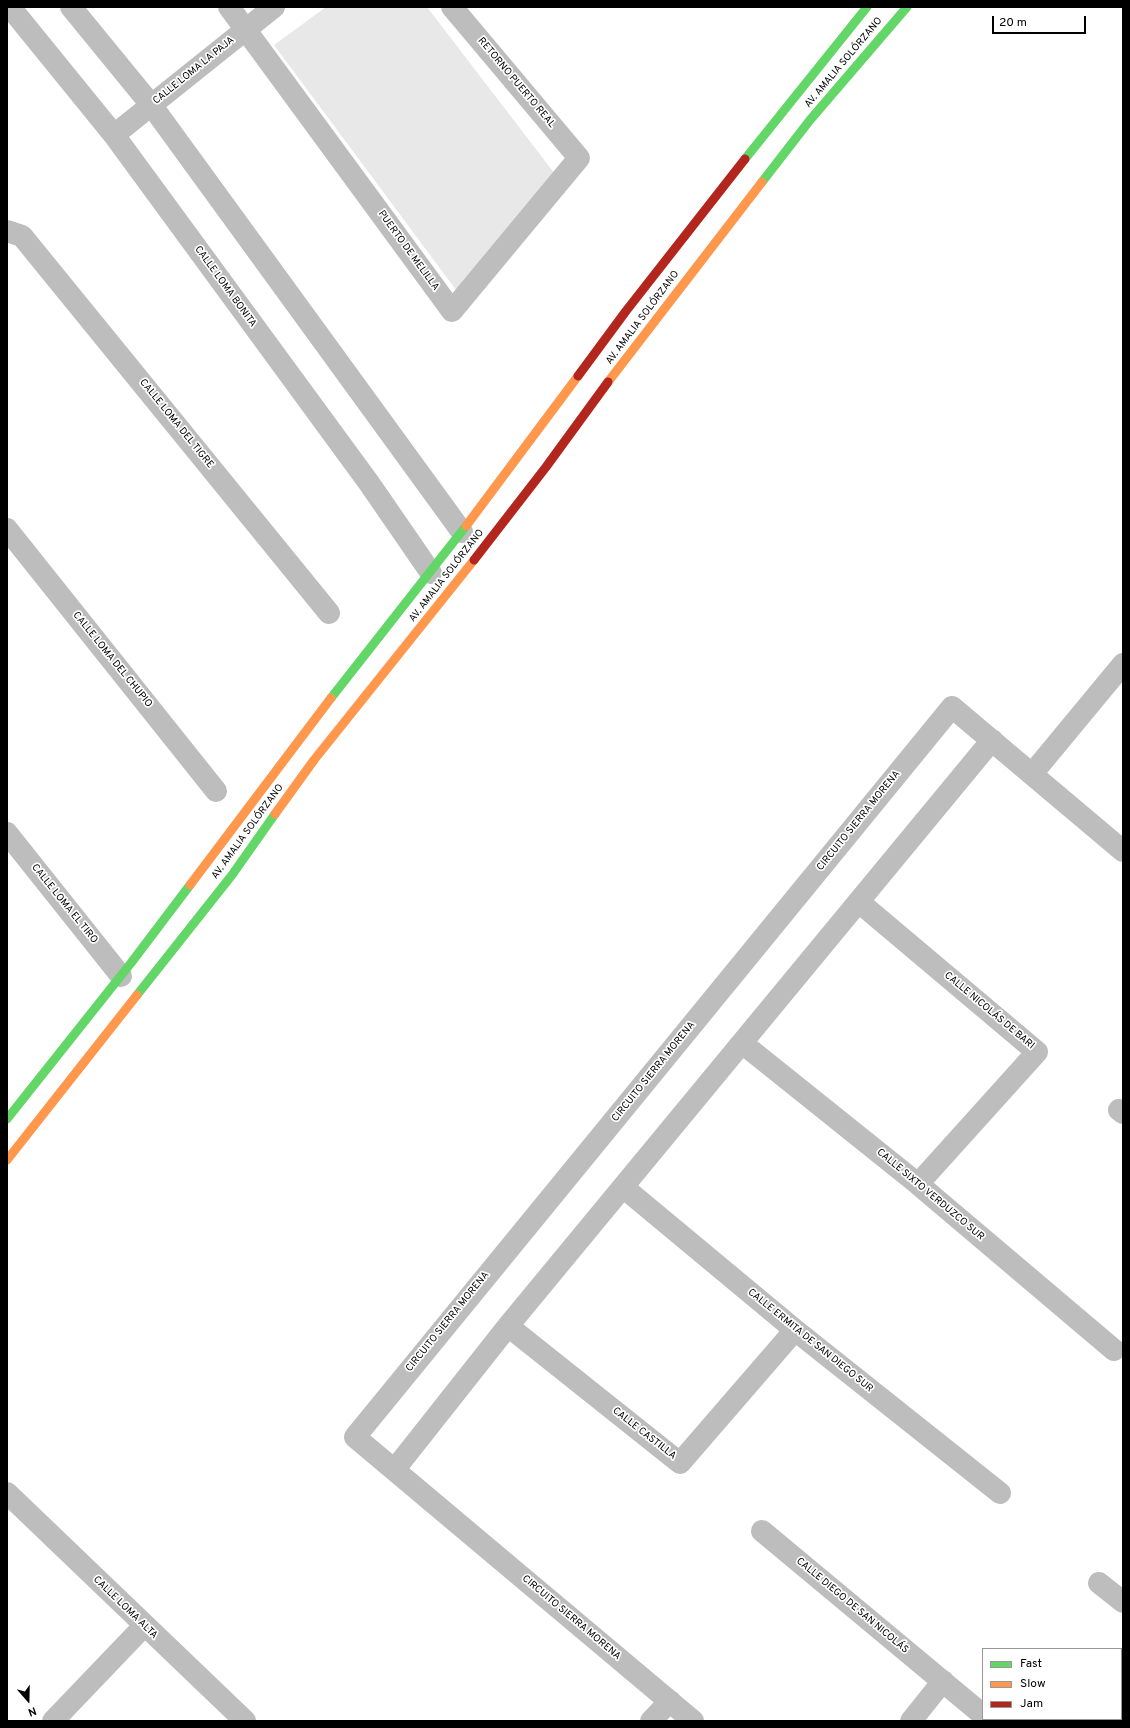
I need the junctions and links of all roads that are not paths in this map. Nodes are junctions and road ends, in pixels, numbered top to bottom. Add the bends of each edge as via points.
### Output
1 (10, 7) edge
2 (71, 7) edge
3 (229, 7) edge
4 (274, 7) edge
5 (452, 7) edge
6 (867, 7) edge
7 (906, 7) edge
8 (245, 30) junction
9 (152, 106) junction
10 (114, 135) junction
11 (579, 158) joint
12 (15, 234) edge
13 (7, 529) edge
14 (462, 532) junction
15 (431, 572) junction
16 (329, 613) dead end
17 (1123, 664) edge
18 (992, 740) junction
19 (1032, 774) junction
20 (216, 792) dead end
21 (7, 833) edge
22 (1123, 851) edge
23 (859, 902) junction
24 (121, 976) junction
25 (742, 1043) junction
26 (7, 1119) edge
27 (7, 1160) edge
28 (918, 1184) junction
29 (623, 1187) junction
30 (508, 1326) junction
31 (795, 1330) junction
32 (1114, 1350) dead end
33 (395, 1469) junction
34 (7, 1493) edge
35 (1000, 1493) dead end
36 (762, 1531) dead end
37 (1099, 1583) dead end
38 (1123, 1602) edge
39 (144, 1626) junction
40 (943, 1681) junction
41 (670, 1701) junction
42 (982, 1714) edge
43 (53, 1721) edge
44 (245, 1721) edge
45 (652, 1721) edge
46 (692, 1721) edge
47 (911, 1721) edge

1 - 10 street, CALLE LOMA BONITA
2 - 9 street
3 - 8 street
4 - 8 street, CALLE LOMA LA PAJA
5 - 11 street, RETORNO PUERTO REAL
6 - 14 main road, AV. AMALIA SOLÓRZANO via 626,311
7 - 27 main road, AV. AMALIA SOLÓRZANO via 810,120 639,340 536,480 314,760 232,875
8 - 9 street, CALLE LOMA LA PAJA
8 - 11 street, PUERTO DE MELILLA via 452,311
9 - 10 street, CALLE LOMA LA PAJA
9 - 14 street
10 - 15 street, CALLE LOMA BONITA via 365,477
12 - 16 street, CALLE LOMA DEL TIGRE
13 - 20 street, CALLE LOMA DEL CHUPIO
14 - 15 main road, AV. AMALIA SOLÓRZANO
15 - 24 main road, AV. AMALIA SOLÓRZANO via 303,734
17 - 19 street
18 - 19 street, CIRCUITO SIERRA MORENA
18 - 23 street
18 - 33 street, CIRCUITO SIERRA MORENA via 952,707 921,744 355,1437
19 - 22 street, CIRCUITO SIERRA MORENA
21 - 24 street, CALLE LOMA EL TIRO
23 - 25 street
23 - 28 street, CALLE NICOLÁS DE BARI via 1038,1052
24 - 26 main road, AV. AMALIA SOLÓRZANO
25 - 28 street, CALLE SIXTO VERDUZCO SUR
25 - 29 street
28 - 32 street, CALLE SIXTO VERDUZCO SUR
29 - 30 street
29 - 31 street, CALLE ERMITA DE SAN DIEGO SUR
30 - 31 street, CALLE CASTILLA via 680,1463
30 - 33 street
31 - 35 street, CALLE ERMITA DE SAN DIEGO SUR
33 - 41 street, CIRCUITO SIERRA MORENA
34 - 39 street, CALLE LOMA ALTA
36 - 40 street, CALLE DIEGO DE SAN NICOLÁS
37 - 38 street
39 - 43 street
39 - 44 street, CALLE LOMA ALTA
40 - 42 street, CALLE DIEGO DE SAN NICOLÁS
40 - 47 street
41 - 45 street
41 - 46 street, CIRCUITO SIERRA MORENA

